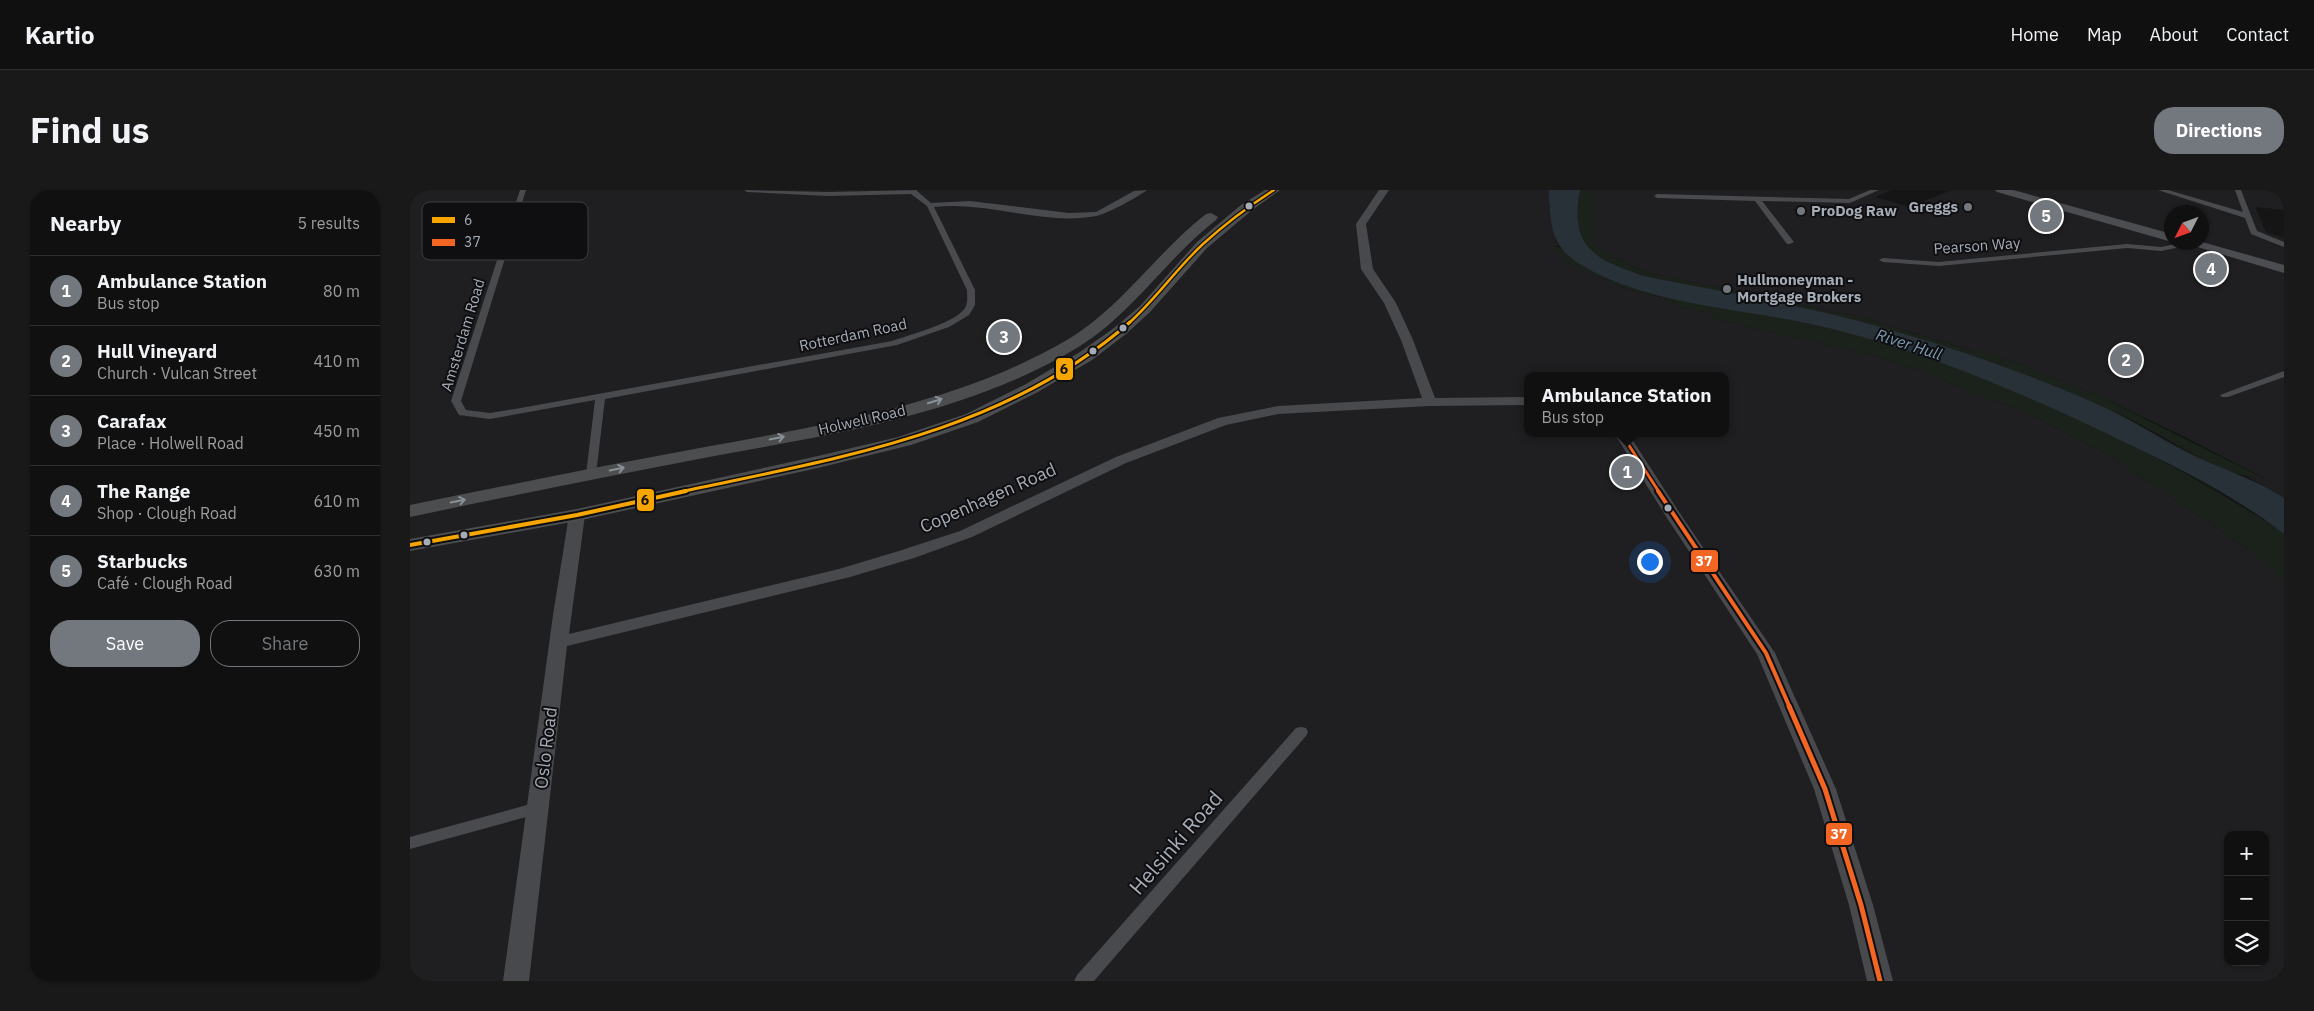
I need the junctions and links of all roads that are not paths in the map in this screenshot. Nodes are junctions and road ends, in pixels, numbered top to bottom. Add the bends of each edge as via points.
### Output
1 (523, 190) edge
2 (747, 190) edge
3 (1144, 190) edge
4 (1252, 190) edge
5 (1274, 190) edge
6 (1384, 190) edge
7 (1876, 190) edge
8 (2001, 190) edge
9 (2161, 190) edge
10 (2238, 190) edge
11 (913, 191) edge
12 (1657, 196) dead end
13 (1757, 200) junction
14 (519, 202) edge
15 (930, 204) junction
16 (2247, 216) junction
17 (2164, 236) edge
18 (1790, 242) dead end
19 (2284, 244) edge
20 (2164, 248) edge
21 (2209, 249) edge
22 (501, 260) edge
23 (1883, 260) dead end
24 (2284, 270) edge
25 (2284, 374) edge
26 (2225, 394) dead end
27 (600, 397) junction
28 (1524, 401) edge
29 (1430, 402) junction
30 (1624, 437) edge
31 (591, 474) junction
32 (410, 511) edge
33 (577, 515) junction
34 (410, 545) edge
35 (559, 642) junction
36 (1301, 732) dead end
37 (538, 808) junction
38 (410, 843) edge
39 (516, 981) edge
40 (1083, 981) edge
41 (1880, 981) edge

1 - 14 street, Amsterdam Road
2 - 11 street via 828,194
3 - 15 street via 1129,195 1104,212 1070,218 986,203
31 -> 4 highway, Holwell Road via 880,416 937,401 1009,375 1059,351 1097,326 1198,227
5 - 33 highway, Holwell Road via 1246,208 1202,245 1145,309 1120,331 1086,356 997,407 943,429 871,450
6 - 29 street via 1361,224 1367,269 1390,303 1411,348
7 - 13 street via 1850,201
8 - 17 main road
9 - 16 street
10 - 16 street
11 - 15 street, Rotterdam Road
12 - 13 street
13 - 18 street
15 - 27 street, Rotterdam Road via 971,290 971,305 966,313 953,321 894,343
16 - 19 street via 2254,232
20 - 23 street, Pearson Way via 2128,246 1939,264
21 - 24 main road
22 - 27 street, Amsterdam Road via 456,401 463,413 490,416
25 - 26 street
27 - 31 street
28 - 29 street, Copenhagen Road
29 - 35 street, Copenhagen Road via 1278,410 1223,421 1121,460 966,534 908,554 844,573
30 - 41 street via 1766,653 1825,789 1861,905
32 -> 31 highway, Holwell Road
33 - 34 highway, Holwell Road
33 - 35 street, Oslo Road
35 - 37 street, Oslo Road
36 - 40 street, Helsinki Road
37 - 38 street
37 - 39 street, Oslo Road

